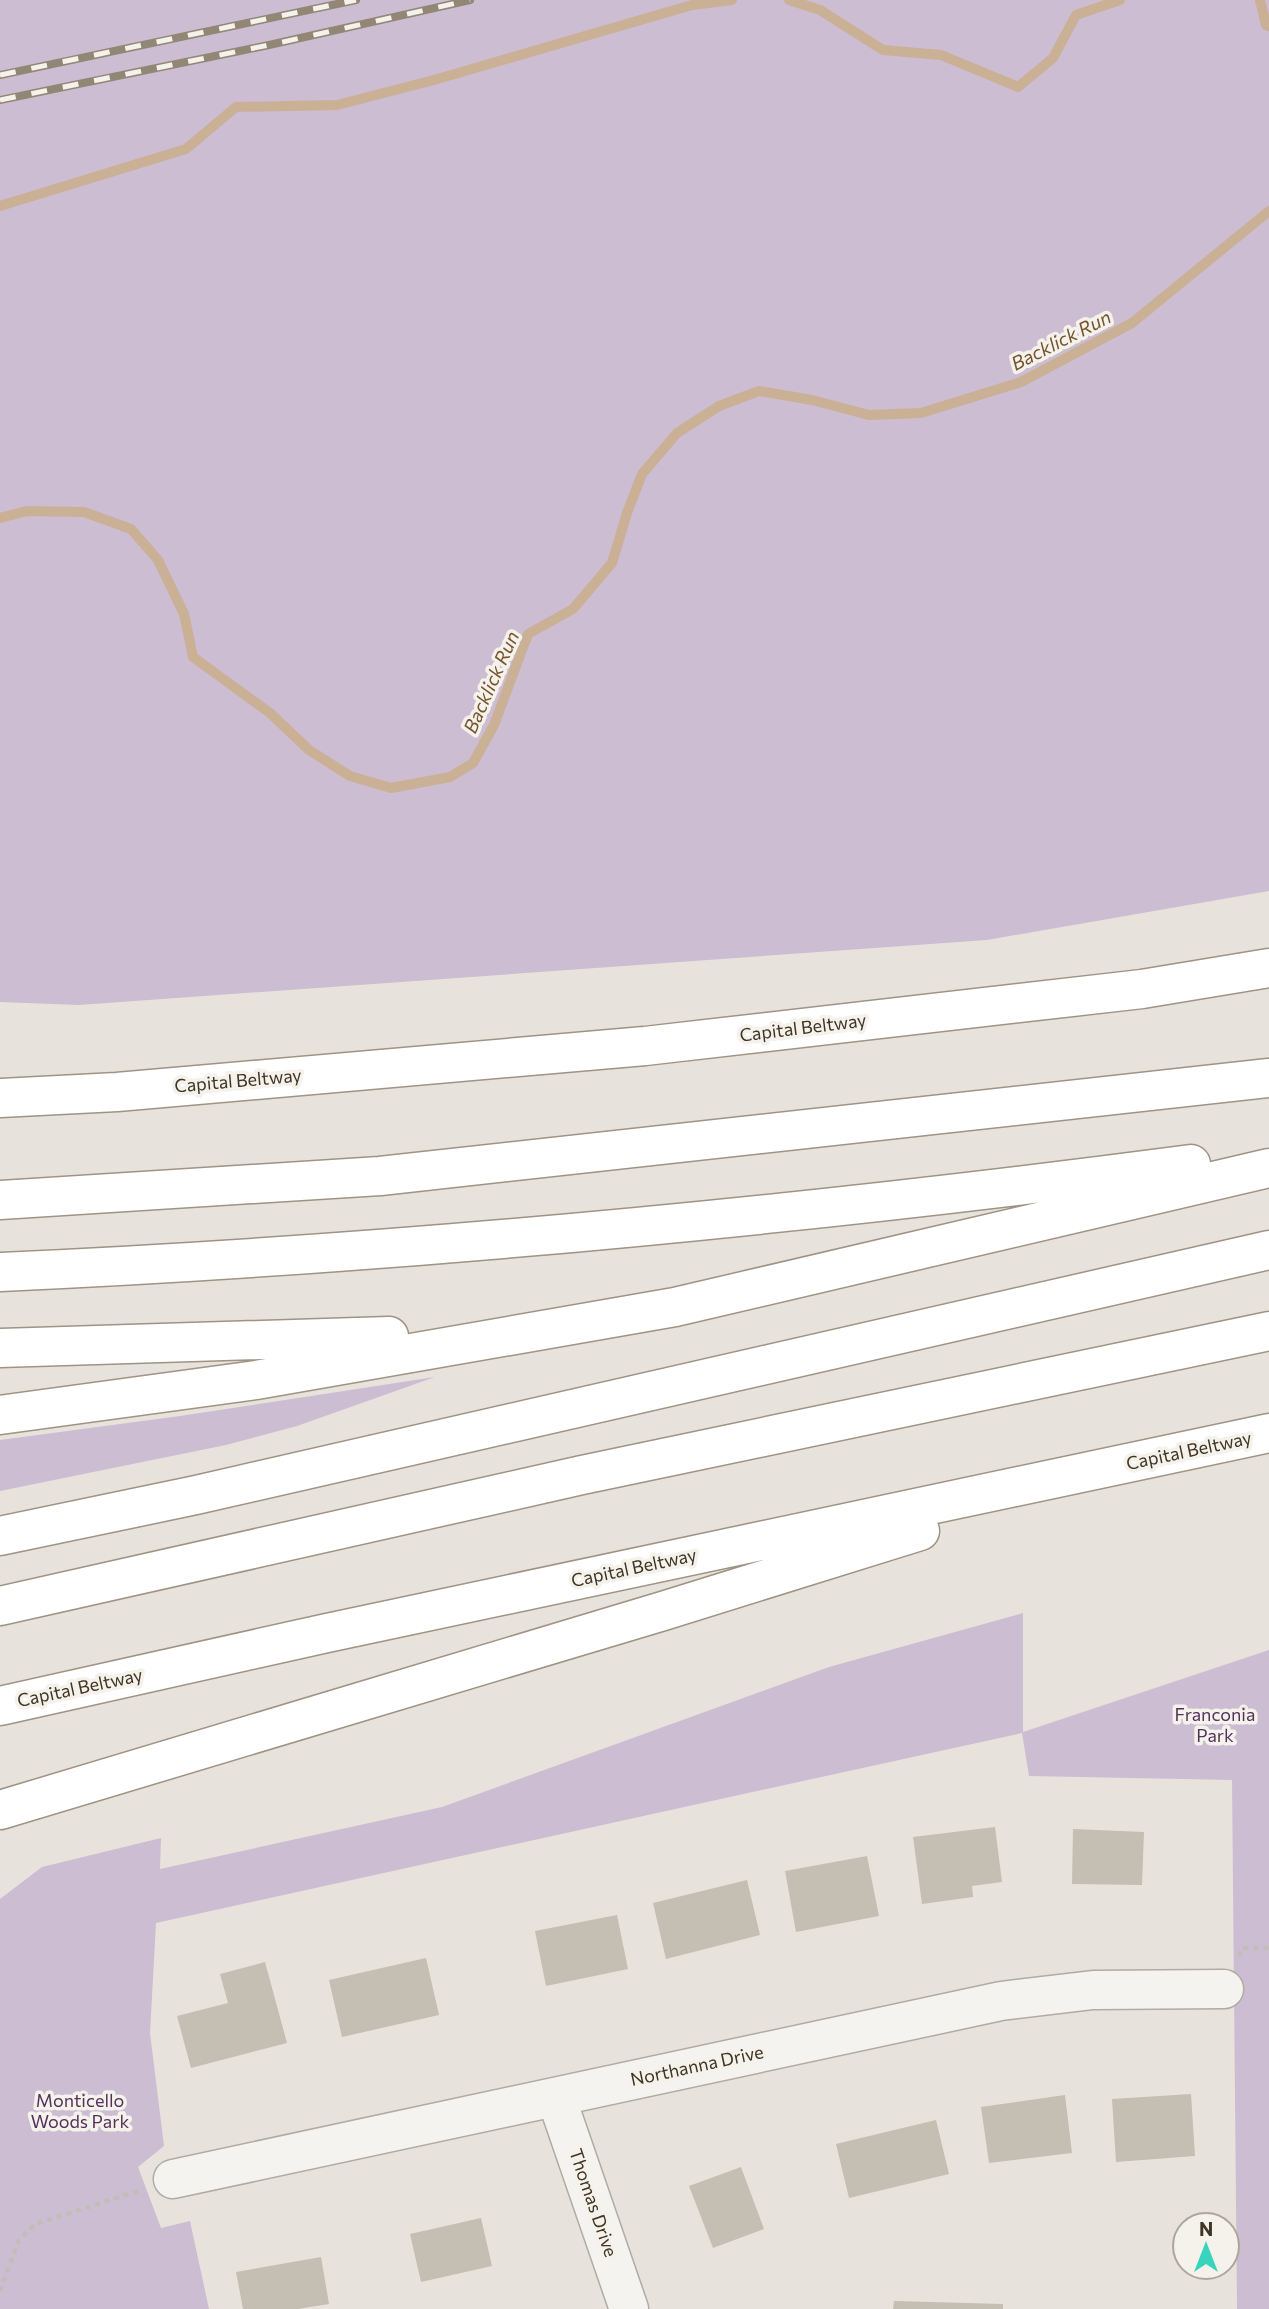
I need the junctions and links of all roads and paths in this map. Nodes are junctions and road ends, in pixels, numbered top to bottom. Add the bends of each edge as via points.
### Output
1 (1269, 968) edge
2 (1264, 1078) edge
3 (0, 1085) edge
4 (117, 1092) junction
5 (0, 1098) edge
6 (1269, 1154) edge
7 (1269, 1168) edge
8 (0, 1200) edge
9 (1269, 1250) edge
10 (0, 1272) edge
11 (556, 1328) junction
12 (1269, 1331) edge
13 (0, 1348) edge
14 (0, 1415) edge
15 (1269, 1433) edge
16 (1146, 1460) junction
17 (196, 1495) junction
18 (0, 1528) edge
19 (0, 1536) edge
20 (0, 1606) edge
21 (0, 1706) edge
22 (0, 1811) edge
23 (1224, 1989) dead end
24 (556, 2097) junction
25 (173, 2179) joint
26 (0, 2291) edge
27 (629, 2309) edge

1 - 4 highway, Capital Beltway via 1142,989 645,1046
2 - 8 highway via 380,1176
3 - 4 highway
4 - 5 highway, Capital Beltway
6 - 10 highway via 633,1229
7 - 11 highway via 676,1307
9 - 17 highway
11 - 13 highway
11 - 14 highway via 256,1380
12 - 20 highway via 582,1475
15 - 16 highway, Capital Beltway
16 - 21 highway, Capital Beltway
16 - 22 highway
17 - 18 highway
17 - 19 highway
23 - 24 street, Northanna Drive via 1093,1990 1001,2000
24 - 25 street, Northanna Drive
24 - 27 street, Thomas Drive
25 - 26 path via 35,2224 19,2240

